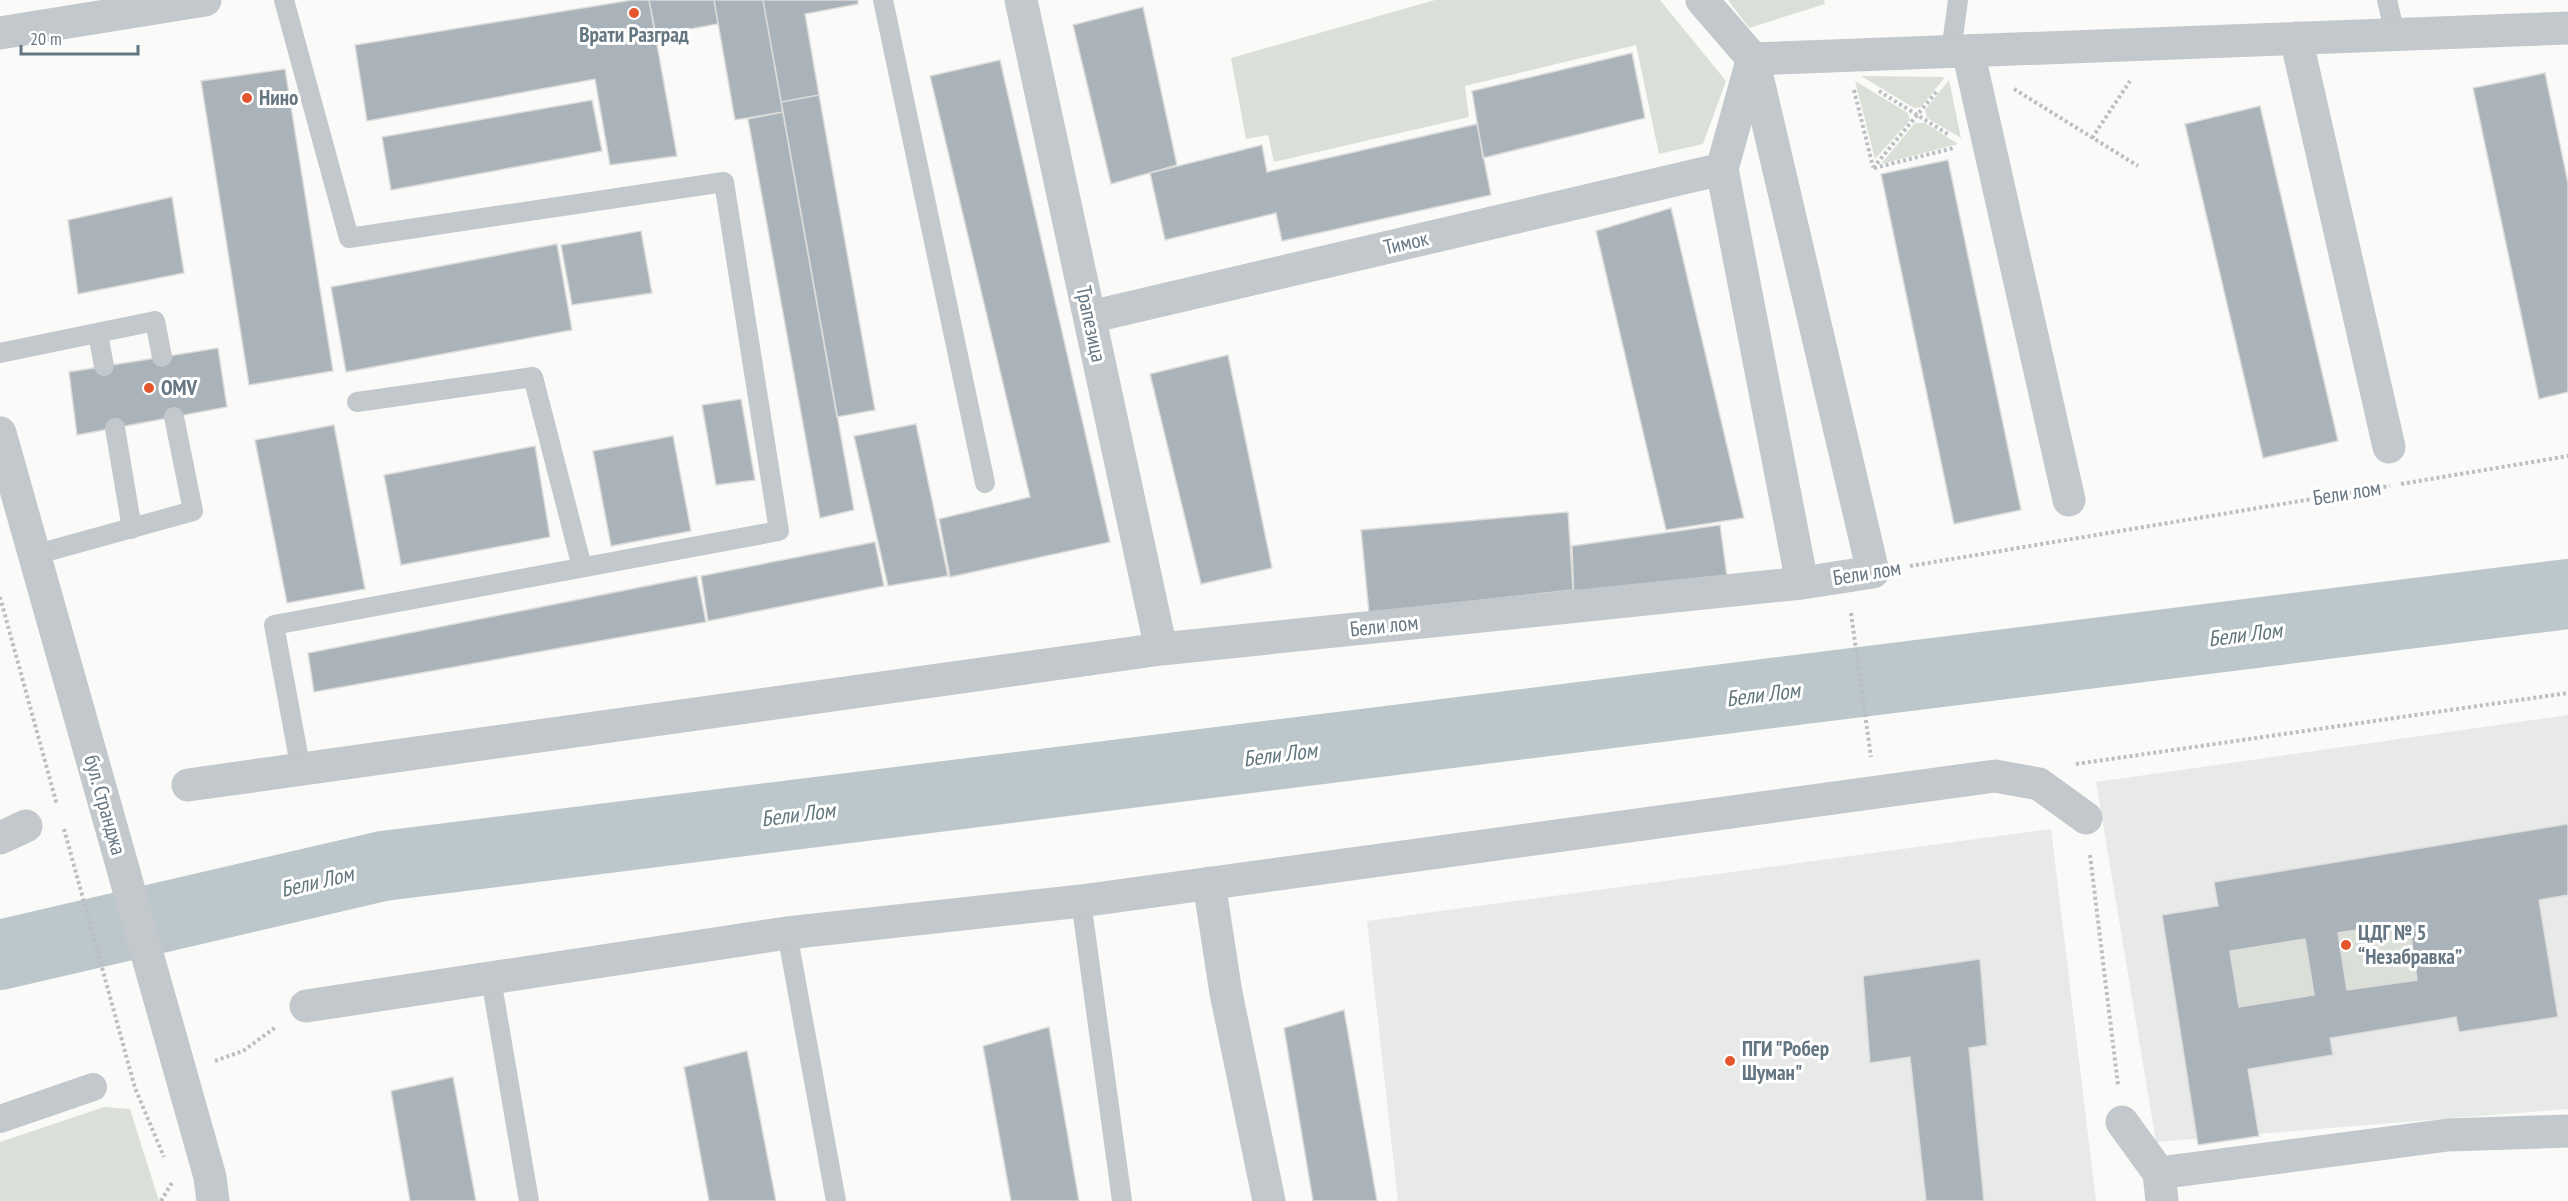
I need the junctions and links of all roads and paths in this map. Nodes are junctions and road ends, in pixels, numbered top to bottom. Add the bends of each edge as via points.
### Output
1 (206, 0) edge
2 (284, 0) edge
3 (883, 0) edge
4 (1021, 0) edge
5 (1702, 0) edge
6 (1958, 0) edge
7 (2387, 0) edge
8 (2568, 28) edge
9 (0, 33) edge
10 (2395, 34) junction
11 (2296, 38) junction
12 (2155, 43) junction
13 (1959, 51) junction
14 (1825, 56) junction
15 (1753, 59) junction
16 (1878, 91) dead end
17 (1917, 115) junction
18 (2092, 138) junction
19 (1955, 139) dead end
20 (1965, 145) dead end
21 (2138, 166) dead end
22 (1873, 168) junction
23 (1722, 169) junction
24 (1090, 317) junction
25 (98, 334) junction
26 (0, 353) edge
27 (162, 357) dead end
28 (104, 366) dead end
29 (357, 402) dead end
30 (174, 417) dead end
31 (115, 428) dead end
32 (0, 433) edge
33 (2389, 447) dead end
34 (2568, 456) edge
35 (985, 483) dead end
36 (2069, 500) dead end
37 (132, 529) junction
38 (34, 555) junction
39 (582, 567) junction
40 (1859, 574) junction
41 (1802, 583) junction
42 (0, 597) edge
43 (1161, 649) junction
44 (2568, 693) edge
45 (2065, 766) dead end
46 (301, 770) junction
47 (188, 784) dead end
48 (1876, 792) junction
49 (61, 818) junction
50 (2086, 818) joint
51 (13, 832) edge
52 (1209, 884) junction
53 (1081, 901) junction
54 (787, 933) junction
55 (491, 979) junction
56 (306, 1006) joint
57 (181, 1074) junction
58 (93, 1087) joint
59 (135, 1088) junction
60 (0, 1119) edge
61 (2122, 1122) joint
62 (2568, 1131) edge
63 (165, 1161) dead end
64 (169, 1170) dead end
65 (173, 1180) junction
66 (2160, 1187) edge
67 (176, 1191) dead end
68 (215, 1193) edge
69 (161, 1201) edge
70 (529, 1201) edge
71 (836, 1201) edge
72 (1122, 1201) edge
73 (1269, 1201) edge

1 - 9 street
2 - 39 lane via 349,238 724,182 779,531
3 - 35 lane
4 - 24 street, Трапезица
5 - 15 street
6 - 13 lane
7 - 10 lane
8 - 10 street
10 - 11 street
11 - 12 street
11 - 33 street
12 - 13 street
12 - 18 path
13 - 14 street
13 - 17 path
13 - 18 path
13 - 36 street
14 - 15 street
14 - 22 path via 1849,73
15 - 23 street
15 - 40 street
16 - 17 path
17 - 19 path
17 - 22 path
18 - 21 path
20 - 22 path
23 - 24 street, Тимок
23 - 41 street
24 - 43 street, Трапезица
25 - 26 lane
25 - 27 lane via 155,321
25 - 28 lane
29 - 39 lane via 533,376
30 - 37 lane via 193,511
31 - 37 lane
32 - 38 street, бул. Странджа
34 - 40 path, Бели лом
37 - 38 lane
38 - 57 street, бул. Странджа
39 - 46 lane via 274,625
40 - 41 street, Бели лом
40 - 48 path
41 - 43 street, Бели лом
42 - 49 path
43 - 46 street, Бели лом
44 - 45 path
46 - 47 street, Бели лом
48 - 50 street via 1995,776 2039,784
48 - 52 street
49 - 51 path
49 - 59 path
50 - 61 path
52 - 53 street
52 - 73 street via 1226,993
53 - 54 street
53 - 72 lane
54 - 55 street
54 - 71 lane
55 - 56 street
55 - 70 lane
56 - 57 path via 243,1051
57 - 59 path
57 - 68 street, бул. Странджа
58 - 59 path
58 - 60 street
59 - 63 path
61 - 66 street
62 - 66 street via 2448,1135
64 - 65 path
65 - 67 path
65 - 69 path

